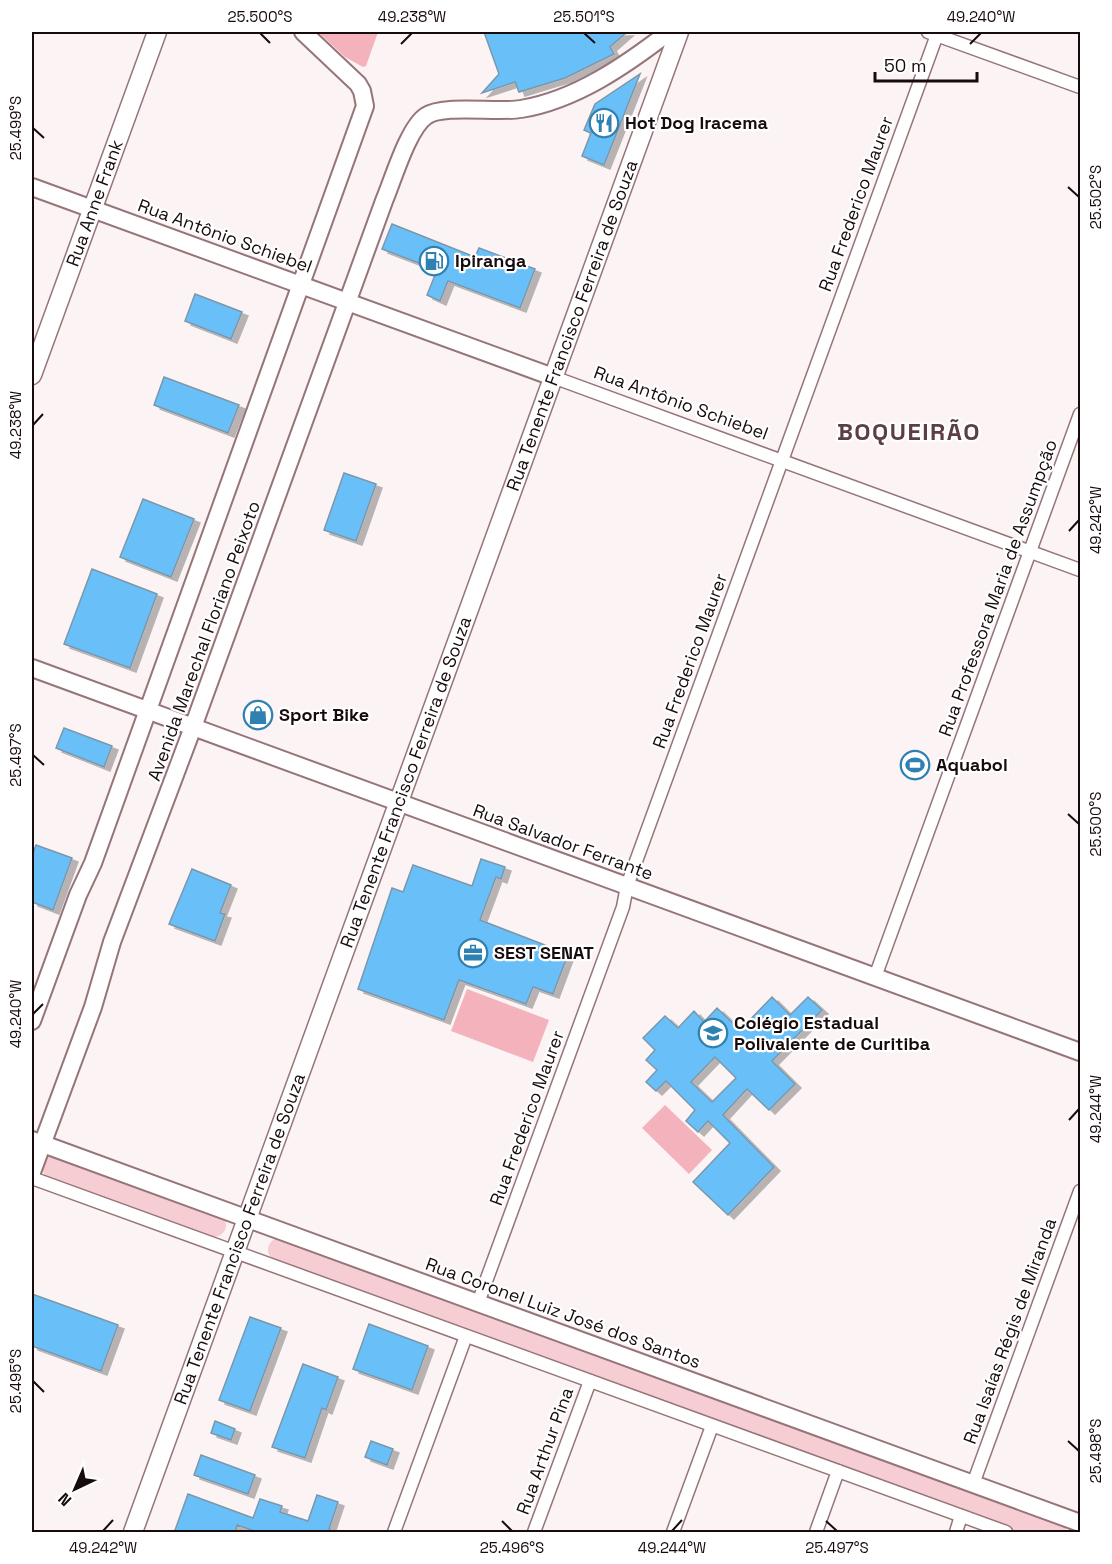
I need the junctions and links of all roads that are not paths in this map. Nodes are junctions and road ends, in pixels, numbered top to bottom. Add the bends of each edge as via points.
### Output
1 (158, 32) edge
2 (303, 32) edge
3 (669, 32) edge
4 (679, 32) edge
5 (935, 33) edge
6 (1080, 87) edge
7 (32, 187) edge
8 (92, 209) junction
9 (300, 285) junction
10 (349, 303) junction
11 (32, 375) edge
12 (553, 377) junction
13 (1080, 414) edge
14 (782, 461) junction
15 (1030, 552) junction
16 (1080, 570) edge
17 (32, 668) edge
18 (148, 711) junction
19 (194, 727) junction
20 (398, 802) junction
21 (627, 886) junction
22 (875, 977) junction
23 (32, 1021) edge
24 (1080, 1052) edge
25 (37, 1142) edge
26 (32, 1172) edge
27 (32, 1178) edge
28 (1080, 1191) edge
29 (247, 1218) junction
30 (235, 1252) junction
31 (478, 1303) junction
32 (466, 1336) junction
33 (590, 1381) junction
34 (712, 1426) junction
35 (838, 1471) junction
36 (973, 1484) junction
37 (962, 1516) junction
38 (1080, 1523) edge
39 (133, 1533) edge
40 (394, 1533) edge
41 (534, 1533) edge
42 (673, 1533) edge
43 (816, 1533) edge
44 (956, 1533) edge
45 (1006, 1533) edge

1 - 8 main road, Rua Anne Frank
2 - 9 street, Avenida Marechal Floriano Peixoto via 358,84 365,106
3 - 10 street, Avenida Marechal Floriano Peixoto via 614,70 562,97 520,109 434,111 416,125 384,201
4 - 12 main road, Rua Tenente Francisco Ferreira de Souza
5 - 6 street
5 - 14 street, Rua Frederico Maurer
7 - 8 street, Rua Antônio Schiebel
8 - 9 street, Rua Antônio Schiebel
8 - 11 main road, Rua Anne Frank
9 - 10 street, Rua Antônio Schiebel
9 - 18 street, Avenida Marechal Floriano Peixoto
10 - 12 street, Rua Antônio Schiebel
10 - 19 street, Avenida Marechal Floriano Peixoto
12 - 14 street, Rua Antônio Schiebel
12 - 20 main road, Rua Tenente Francisco Ferreira de Souza
13 - 15 street, Rua Professora Maria de Assumpção
14 - 15 street, Rua Antônio Schiebel
14 - 21 street, Rua Frederico Maurer
15 - 16 street, Rua Antônio Schiebel
15 - 22 street, Rua Professora Maria de Assumpção
17 - 18 street, Rua Salvador Ferrante
18 - 19 street, Rua Salvador Ferrante
18 - 23 street, Avenida Marechal Floriano Peixoto
19 - 20 street, Rua Salvador Ferrante
19 - 25 street, Avenida Marechal Floriano Peixoto via 112,942 93,1007
20 - 21 street, Rua Salvador Ferrante
20 - 29 main road, Rua Tenente Francisco Ferreira de Souza
21 - 22 street, Rua Salvador Ferrante
21 - 31 street, Rua Frederico Maurer via 619,918
22 - 24 street, Rua Salvador Ferrante
25 - 26 street, Avenida Marechal Floriano Peixoto
25 - 29 street, Rua Coronel Luiz José dos Santos
27 - 30 street
28 - 36 street, Rua Isaías Régis de Miranda
29 - 30 main road, Rua Tenente Francisco Ferreira de Souza
29 - 31 street, Rua Coronel Luiz José dos Santos
30 - 32 street
30 - 39 main road, Rua Tenente Francisco Ferreira de Souza
31 - 36 street, Rua Coronel Luiz José dos Santos
32 - 33 street
32 - 40 street
33 - 34 street
33 - 41 street, Rua Arthur Pina
34 - 35 street
34 - 42 street
35 - 37 street
35 - 43 street
36 - 38 street, Rua Coronel Luiz José dos Santos
37 - 44 street
37 - 45 street

